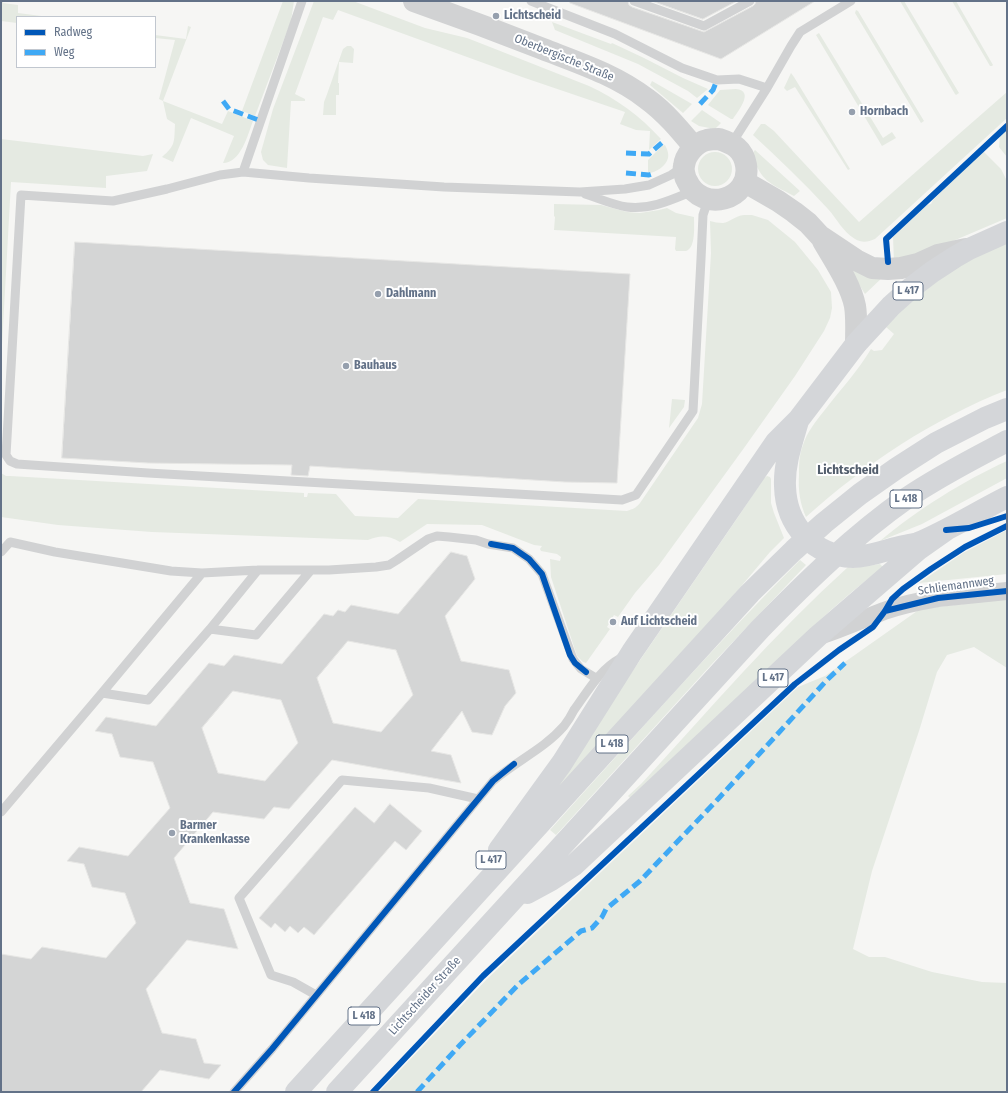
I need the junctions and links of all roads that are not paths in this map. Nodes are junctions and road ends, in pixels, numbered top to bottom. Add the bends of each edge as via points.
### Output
1 (302, 1) edge
2 (414, 1) edge
3 (531, 1) edge
4 (634, 1) edge
5 (750, 1) edge
6 (851, 1) edge
7 (767, 88) junction
8 (732, 143) junction
9 (694, 147) junction
10 (683, 167) junction
11 (243, 172) junction
12 (744, 182) junction
13 (580, 192) junction
14 (700, 195) junction
15 (1007, 232) edge
16 (820, 236) junction
17 (969, 249) junction
18 (856, 344) junction
19 (1007, 408) edge
20 (799, 419) junction
21 (1007, 441) edge
22 (1007, 497) edge
23 (946, 530) junction
24 (1, 552) edge
25 (258, 570) junction
26 (311, 570) junction
27 (202, 573) junction
28 (1007, 591) edge
29 (210, 629) junction
30 (818, 636) junction
31 (632, 652) junction
32 (596, 678) junction
33 (102, 693) junction
34 (478, 799) junction
35 (1, 812) edge
36 (513, 900) junction
37 (433, 940) junction
38 (316, 995) junction
39 (234, 1092) edge
40 (296, 1092) edge
41 (337, 1092) edge

1 - 11 lane
2 - 9 street, Oberbergische Straße via 573,60 611,77 653,103
3 - 7 lane via 615,34 682,68 717,80 739,79
4 - 5 lane via 704,26
6 - 7 lane via 800,32
7 - 8 lane
8 - 9 street via 713,139
8 - 12 street via 745,159
9 - 10 street
10 - 13 lane via 649,185
10 - 14 street via 686,181
11 - 13 lane via 444,187
11 - 14 lane via 220,175 113,201 21,195 6,455 10,461 17,464 156,474 622,500 636,495 693,411 703,215
12 - 14 street via 732,196 722,200
12 - 16 street via 794,212
13 - 14 lane via 626,207 637,208
15 - 17 highway, L 417
16 - 17 street via 863,264 883,269 901,268 938,255
16 - 18 street via 851,294 856,316
17 - 18 highway, L 417 via 911,288
18 - 20 highway, L 417
19 - 37 highway, L 418 via 936,443 897,468 860,494 794,550 745,599
20 - 23 highway, L 417 via 786,465 786,497 796,525 803,535 820,549 841,556 854,557 917,543
20 - 31 highway, L 417 via 776,442
21 - 36 highway, L 418 via 956,467 907,498 855,538 816,573 760,629
22 - 23 highway, L 417
23 - 30 highway, L 417 via 919,549
24 - 27 lane via 10,542 171,571
25 - 26 lane
25 - 27 lane
25 - 29 lane
26 - 29 lane via 256,636
26 - 32 lane via 389,565 428,539 437,536 476,540 513,548 529,559 542,574 573,660
27 - 33 lane
28 - 30 street, Schliemannweg via 928,600 885,611
29 - 33 lane via 148,700
30 - 36 highway, L 417 via 574,866
31 - 32 lane via 614,662
31 - 37 highway, L 417 via 562,763
32 - 34 lane via 564,725 546,743 493,781
33 - 35 lane
34 - 38 lane
34 - 38 lane via 429,788 342,780 239,898 271,975 293,982
36 - 41 highway, Lichtscheider Straße / L 418
37 - 40 highway, L 418
38 - 39 lane

